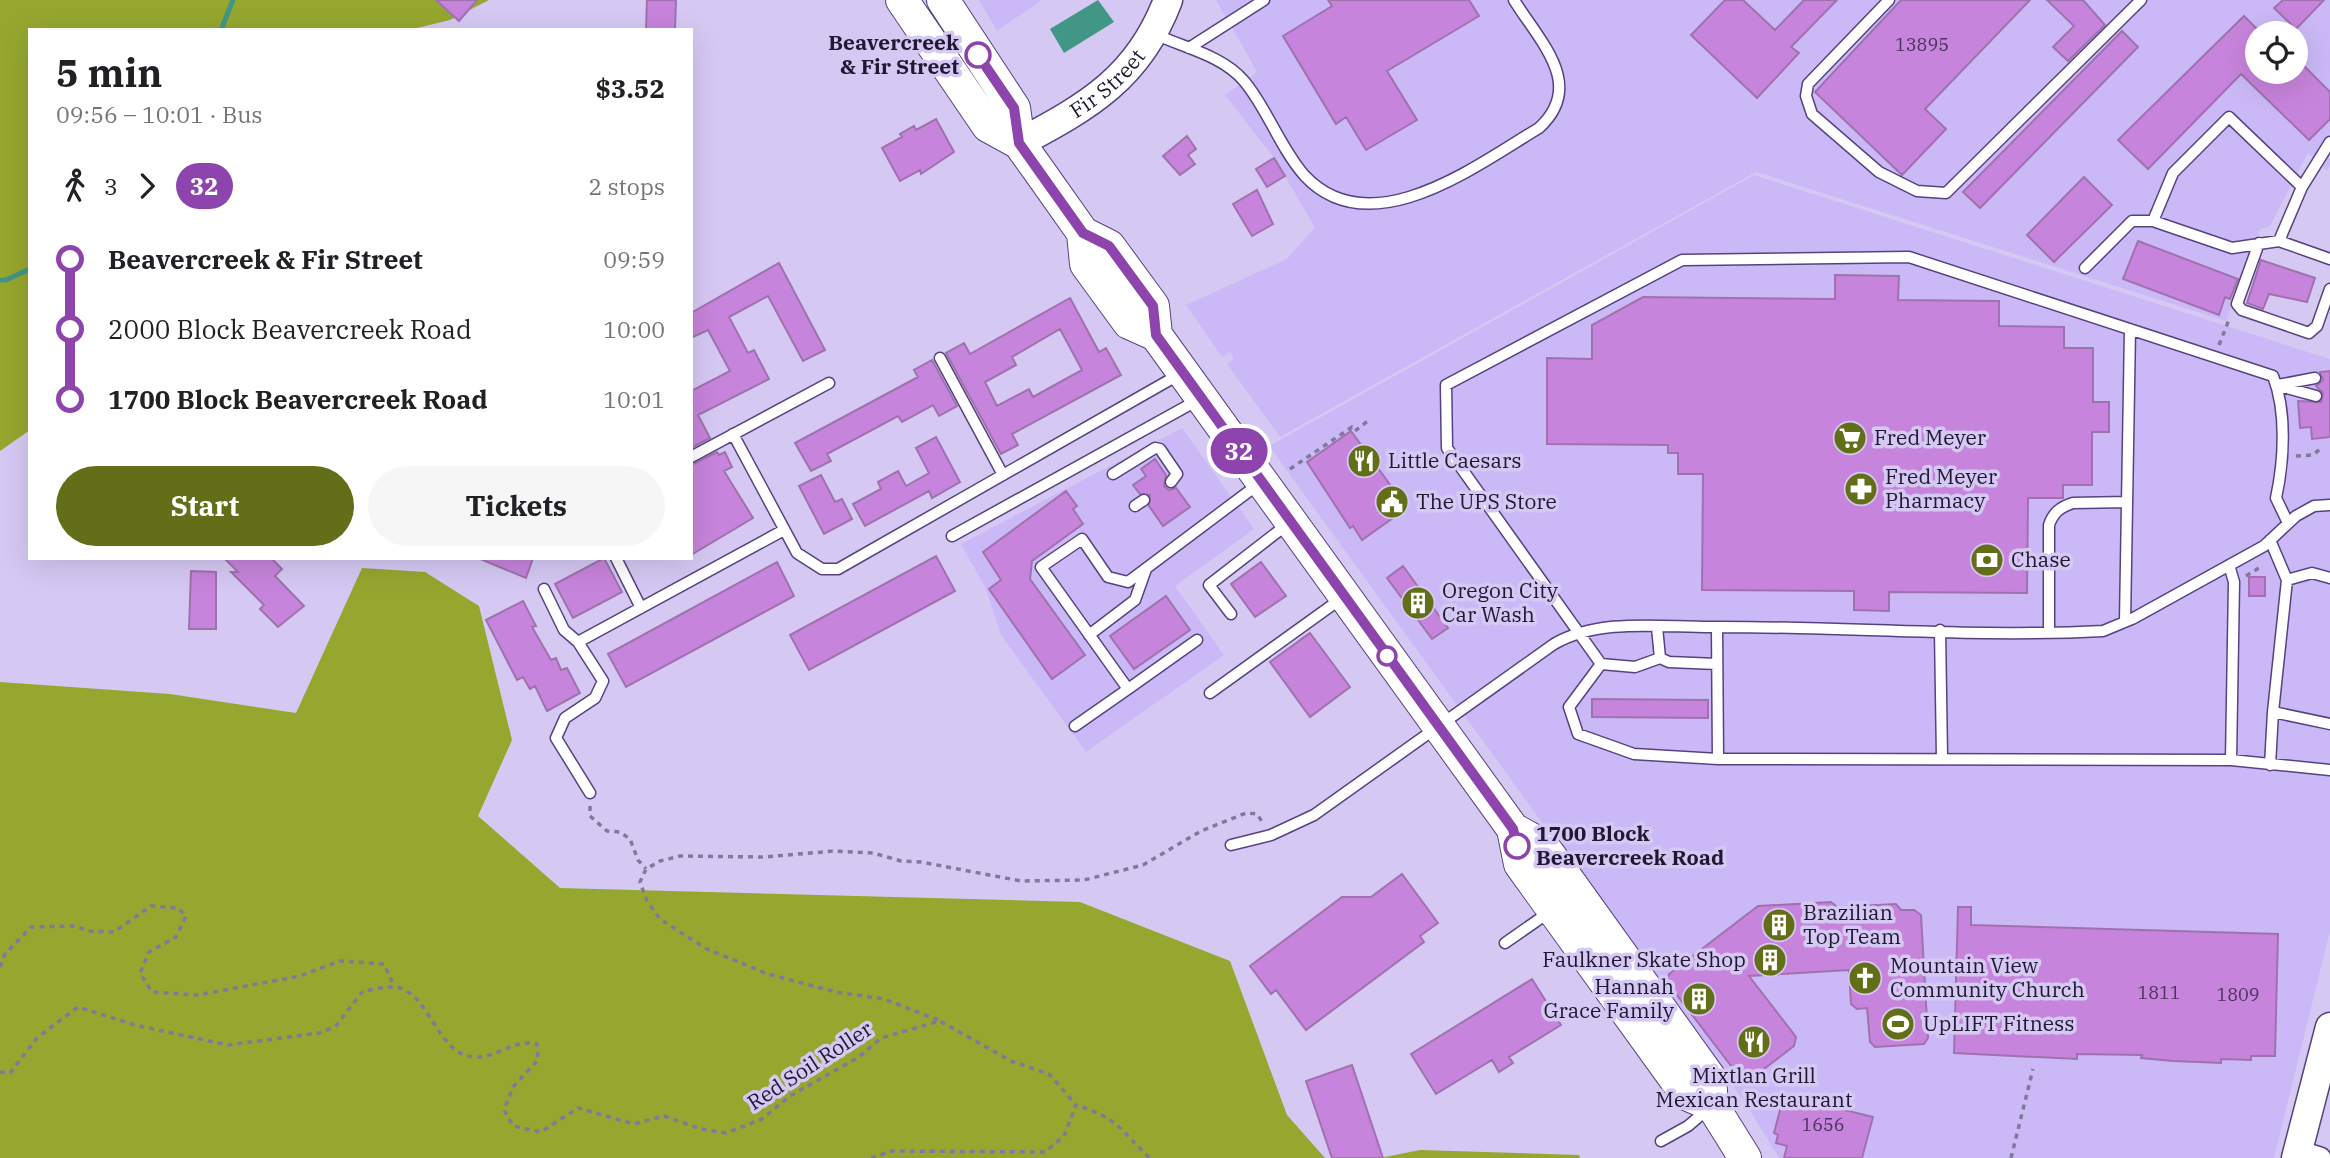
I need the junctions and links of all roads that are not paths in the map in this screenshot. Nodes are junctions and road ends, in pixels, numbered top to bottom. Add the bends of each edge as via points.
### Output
1 (902, 0) edge
2 (943, 0) edge
3 (1168, 0) edge
4 (1264, 0) edge
5 (1514, 0) edge
6 (1889, 0) edge
7 (2141, 0) edge
8 (1155, 34) junction
9 (1189, 48) junction
10 (2330, 142) edge
11 (1019, 143) junction
12 (2302, 187) junction
13 (2153, 220) junction
14 (2279, 241) junction
15 (2259, 243) junction
16 (2330, 259) edge
17 (2085, 268) dead end
18 (2330, 289) edge
19 (2130, 329) junction
20 (940, 358) dead end
21 (1182, 372) junction
22 (829, 383) dead end
23 (2276, 385) junction
24 (1202, 399) junction
25 (733, 434) junction
26 (693, 456) edge
27 (1113, 474) dead end
28 (1003, 475) junction
29 (1171, 482) dead end
30 (1262, 482) junction
31 (2127, 502) junction
32 (2330, 505) edge
33 (1291, 522) junction
34 (2288, 523) junction
35 (784, 530) junction
36 (953, 536) dead end
37 (2270, 540) junction
38 (617, 560) edge
39 (2229, 565) junction
40 (1146, 569) junction
41 (2330, 578) edge
42 (2287, 580) junction
43 (544, 589) dead end
44 (1345, 597) junction
45 (641, 608) junction
46 (1231, 614) dead end
47 (2125, 622) junction
48 (1657, 627) junction
49 (1717, 627) junction
50 (1940, 630) junction
51 (1576, 632) junction
52 (2049, 632) junction
53 (1089, 635) junction
54 (1197, 640) dead end
55 (578, 642) junction
56 (1660, 658) junction
57 (1601, 664) junction
58 (1717, 664) junction
59 (1128, 689) junction
60 (1210, 693) dead end
61 (2273, 712) junction
62 (2330, 724) edge
63 (1075, 726) dead end
64 (1438, 726) junction
65 (1718, 758) junction
66 (1942, 758) junction
67 (2231, 760) junction
68 (2270, 765) junction
69 (2330, 770) edge
70 (590, 793) road end
71 (1513, 829) junction
72 (1231, 845) dead end
73 (1553, 909) junction
74 (1505, 943) dead end
75 (1657, 1004) junction
76 (2330, 1027) edge
77 (1712, 1105) junction
78 (1661, 1140) dead end
79 (2304, 1156) edge
80 (1745, 1158) edge

1 - 11 main road via 988,126
2 - 11 main road via 1014,108
3 - 8 street, Fir Street
4 - 9 lane
5 - 9 lane via 1562,85 1552,117 1427,194 1377,203 1353,202 1318,189 1284,149 1244,80
6 - 7 lane via 1808,84 1806,96 1812,114 1879,172 1917,191 1946,192
8 - 9 lane
8 - 11 street, Fir Street via 1135,63 1109,87
10 - 12 lane
11 - 21 main road via 1083,233 1086,264 1129,323 1156,335
12 - 13 lane via 2229,117 2173,173
12 - 14 lane
13 - 15 lane via 2232,248
13 - 17 lane via 2132,221
14 - 15 lane
14 - 16 lane
15 - 18 lane via 2239,307 2309,333 2317,327
19 - 23 lane via 2273,376
19 - 31 lane
19 - 51 lane via 1909,257 1682,260 1446,385 1447,448
20 - 28 lane
21 - 24 main road
21 - 28 lane
22 - 25 lane
23 - 23 lane via 2316,387
23 - 34 lane via 2283,457 2276,498
24 - 30 main road
24 - 36 lane
25 - 26 lane
25 - 35 lane
27 - 29 lane via 1154,448 1160,449 1177,474
28 - 35 lane via 838,569 809,564 797,554
30 - 33 main road
30 - 40 lane
31 - 47 lane
31 - 52 lane via 2073,503 2052,517
32 - 34 lane via 2314,506
33 - 44 main road
33 - 46 lane via 1209,585
34 - 37 lane
35 - 45 lane
37 - 39 lane
37 - 42 lane
38 - 45 lane
39 - 47 lane
39 - 67 lane via 2234,582
40 - 53 lane via 1135,600
40 - 53 lane via 1128,582 1108,577 1082,539 1041,567
41 - 42 lane via 2312,573
42 - 61 lane
43 - 55 lane via 564,630
44 - 60 lane
44 - 64 main road
45 - 55 lane
47 - 52 lane via 2103,631
48 - 49 lane
48 - 51 lane
48 - 56 lane
49 - 50 lane
49 - 58 lane
50 - 52 lane
50 - 66 lane
51 - 57 lane
51 - 64 lane
53 - 59 lane
54 - 59 lane
55 - 70 lane via 603,681 595,698 565,718 556,738
56 - 57 lane via 1635,667
56 - 58 lane
57 - 65 lane via 1569,707 1578,734 1634,754
58 - 65 lane
59 - 63 lane
61 - 62 lane
61 - 68 lane
64 - 71 main road
64 - 72 lane via 1314,815 1271,835
65 - 66 lane
66 - 67 lane
67 - 68 lane
68 - 69 lane
71 - 73 main road via 1520,864
71 - 75 main road via 1542,845
73 - 74 lane
73 - 75 main road via 1563,906 1577,915 1619,972
73 - 77 main road via 1686,1094
75 - 77 main road via 1710,1078
76 - 79 street
77 - 78 lane via 1688,1126
77 - 80 main road

